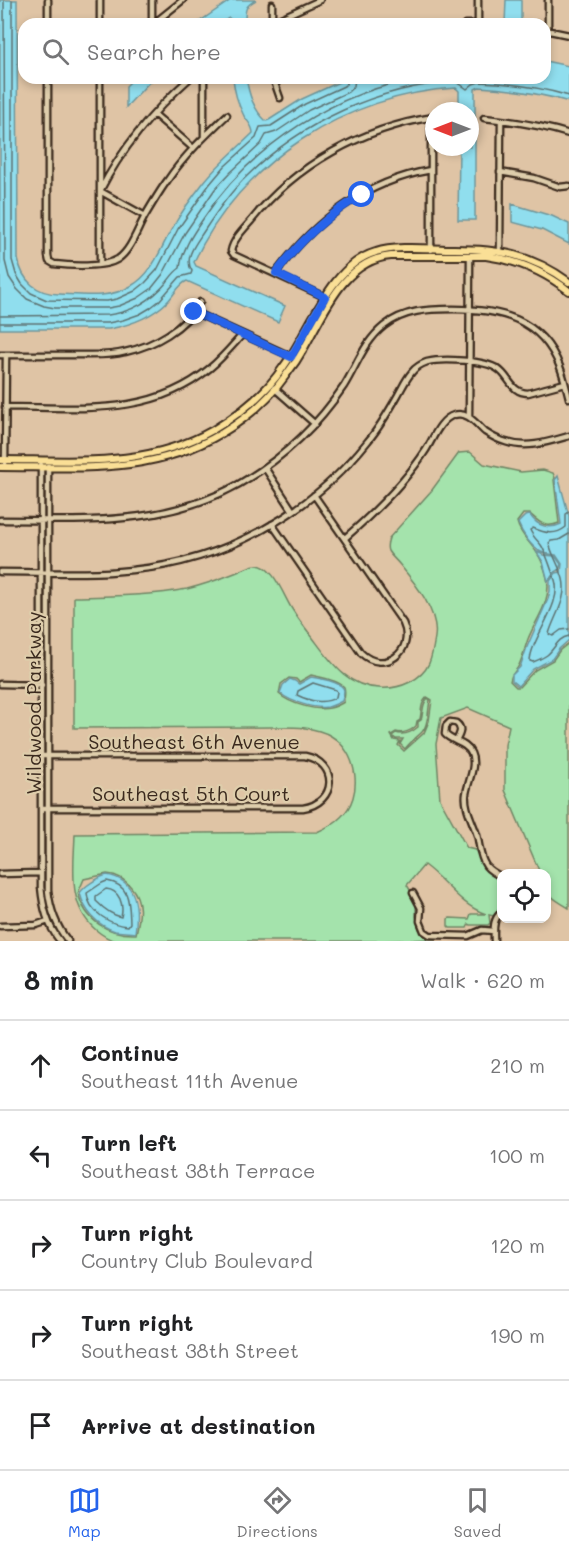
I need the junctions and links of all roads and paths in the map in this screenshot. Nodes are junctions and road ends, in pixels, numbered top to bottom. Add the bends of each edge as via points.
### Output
1 (48, 0) edge
2 (100, 0) edge
3 (152, 0) edge
4 (183, 0) edge
5 (320, 0) edge
6 (478, 0) edge
7 (548, 0) edge
8 (272, 4) dead end
9 (48, 18) edge
10 (100, 18) edge
11 (152, 18) edge
12 (160, 18) edge
13 (272, 18) edge
14 (282, 18) edge
15 (478, 18) edge
16 (547, 18) edge
17 (551, 31) edge
18 (569, 35) edge
19 (48, 84) edge
20 (100, 84) edge
21 (184, 84) edge
22 (204, 84) edge
23 (276, 84) edge
24 (280, 98) dead end
25 (154, 114) junction
26 (227, 116) dead end
27 (484, 118) dead end
28 (425, 119) edge
29 (501, 120) junction
30 (569, 135) edge
31 (204, 136) junction
32 (193, 148) junction
33 (432, 156) edge
34 (431, 170) junction
35 (501, 172) junction
36 (568, 186) edge
37 (100, 191) junction
38 (145, 216) junction
39 (431, 253) junction
40 (470, 253) junction
41 (500, 255) junction
42 (100, 264) junction
43 (276, 273) junction
44 (569, 282) edge
45 (569, 291) edge
46 (327, 298) junction
47 (200, 302) dead end
48 (470, 309) junction
49 (194, 312) junction
50 (242, 334) junction
51 (3, 355) edge
52 (294, 358) junction
53 (469, 361) junction
54 (565, 383) junction
55 (272, 387) junction
56 (569, 398) edge
57 (5, 407) junction
58 (469, 417) junction
59 (315, 424) junction
60 (569, 436) edge
61 (3, 464) edge
62 (45, 464) junction
63 (265, 468) junction
64 (314, 495) junction
65 (293, 511) junction
66 (48, 519) junction
67 (0, 520) edge
68 (41, 520) junction
69 (272, 525) junction
70 (345, 538) junction
71 (0, 572) edge
72 (41, 572) junction
73 (48, 572) junction
74 (0, 684) edge
75 (41, 685) junction
76 (48, 685) junction
77 (456, 741) dead end
78 (41, 756) junction
79 (48, 756) junction
80 (330, 784) joint
81 (41, 808) junction
82 (48, 808) junction
83 (40, 873) junction
84 (0, 874) edge
85 (497, 874) edge
86 (413, 893) dead end
87 (497, 915) edge
88 (48, 921) junction
89 (0, 926) edge
90 (494, 931) junction
91 (60, 941) edge
92 (68, 941) edge
93 (494, 941) edge

1 - 9 street
2 - 10 street
3 - 11 street
4 - 12 street
5 - 14 street
6 - 15 street
7 - 16 street
8 - 13 street
17 - 18 street
19 - 42 street via 49,261 56,265
20 - 37 street
21 - 25 street
22 - 31 street
23 - 24 street
25 - 32 street
25 - 37 street
26 - 31 street
27 - 29 street
28 - 43 street via 396,125 340,147 296,176 267,203 231,251
29 - 30 street via 534,124
29 - 35 street
31 - 32 street
32 - 38 street
33 - 34 street
34 - 39 street
34 - 43 street via 386,183 332,213 304,238
35 - 36 street
35 - 41 street
37 - 38 street
37 - 42 street
38 - 42 street via 126,252 114,261
39 - 40 main road
39 - 46 main road via 390,249 369,254 348,269
40 - 41 main road
40 - 48 street
41 - 44 main road via 521,256
41 - 45 main road via 540,272
43 - 46 street
46 - 52 main road
47 - 49 street
48 - 53 street
48 - 54 street via 504,314 528,326 550,348
48 - 59 street via 422,310 387,324 367,344
49 - 50 street
49 - 51 street via 166,336 124,353
50 - 52 street
50 - 57 street via 199,376 142,402 113,407
51 - 57 street
52 - 55 main road
53 - 54 street via 496,367 522,393
53 - 58 street
53 - 64 street via 430,361 415,369 373,435
54 - 56 street
55 - 59 street
55 - 62 main road via 228,420 177,446 127,458
57 - 61 street
58 - 60 street via 491,436 512,444 538,444
58 - 70 street via 456,414 444,421 406,478
59 - 63 street
61 - 62 main road
62 - 66 street, Wildwood Parkway
62 - 68 street, Wildwood Parkway
63 - 65 street
63 - 66 street via 226,491 170,512 123,519
64 - 65 street
64 - 70 street
65 - 69 street
66 - 68 street
66 - 73 street, Wildwood Parkway
67 - 68 street
68 - 72 street, Wildwood Parkway
69 - 70 street via 361,652 368,658 387,661 400,653 405,644 405,627
69 - 73 street via 220,550 168,565
71 - 72 street
72 - 73 street
72 - 75 street, Wildwood Parkway
73 - 76 street, Wildwood Parkway
74 - 75 street
75 - 76 street
75 - 78 street, Wildwood Parkway
76 - 79 street, Wildwood Parkway
77 - 85 street via 470,752 466,804 481,856
78 - 79 street, Southeast 6th Avenue
78 - 81 street, Wildwood Parkway
79 - 80 street, Southeast 6th Avenue via 305,756 325,767
79 - 82 street, Wildwood Parkway
80 - 82 street, Southeast 5th Court via 323,799 303,808
81 - 82 street, Southeast 5th Court
81 - 83 street, Wildwood Parkway
82 - 92 street, Wildwood Parkway via 49,898 55,922
83 - 84 street
83 - 88 street, Wildwood Parkway
86 - 90 street via 421,908 424,931 430,935 468,936 482,930
87 - 90 street
88 - 89 street
88 - 91 street, Wildwood Parkway
90 - 93 street

